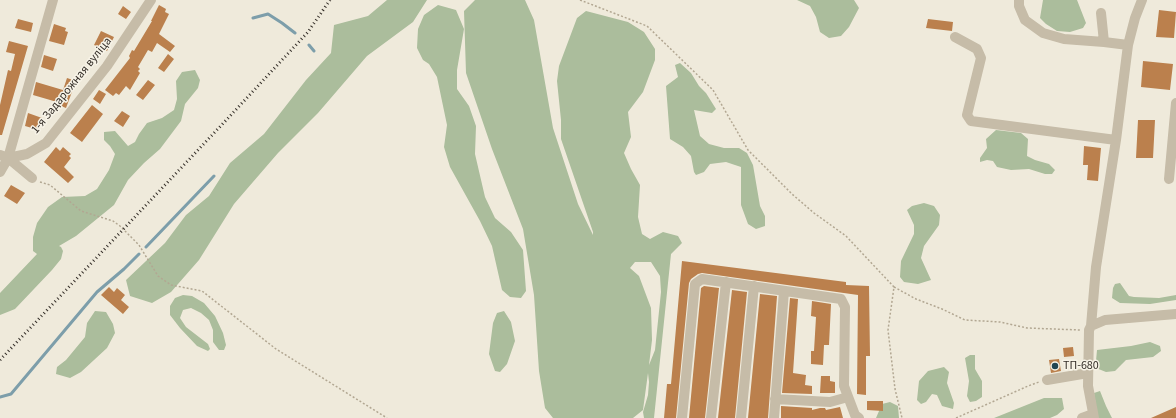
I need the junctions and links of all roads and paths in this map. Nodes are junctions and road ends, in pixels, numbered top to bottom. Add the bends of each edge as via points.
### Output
1 (53, 0) edge
2 (151, 0) edge
3 (580, 0) edge
4 (1019, 0) edge
5 (1142, 0) edge
6 (1101, 13) dead end
7 (955, 37) dead end
8 (1104, 42) junction
9 (1128, 45) junction
10 (1176, 103) edge
11 (1116, 140) junction
12 (4, 156) edge
13 (0, 172) edge
14 (32, 178) joint
15 (1169, 179) dead end
16 (726, 282) junction
17 (754, 286) junction
18 (894, 287) junction
19 (784, 291) junction
20 (1176, 314) edge
21 (1090, 328) junction
22 (1088, 373) junction
23 (1047, 380) joint
24 (848, 397) junction
25 (775, 399) junction
26 (1094, 416) edge
27 (387, 418) edge
28 (682, 418) edge
29 (711, 418) edge
30 (741, 418) edge
31 (774, 418) edge
32 (859, 418) edge
33 (902, 418) edge
34 (956, 418) edge
35 (1082, 418) edge

1 - 12 street
2 - 12 street, 1-я Задарожная вуліца via 107,66 46,143 27,154
3 - 18 path via 647,26 713,90 748,150 792,194 846,236
4 - 8 street via 1025,20 1043,33 1064,39
5 - 9 street
6 - 8 street
7 - 11 street via 977,49 981,58 967,115 971,121
8 - 9 street
9 - 11 street
10 - 15 street
11 - 21 street via 1096,267
12 - 13 street
12 - 14 street
14 - 27 path via 50,185 81,211 113,221 120,226 139,245 158,276 171,285 202,291 276,349
16 - 17 street
16 - 28 street via 702,279 695,284
16 - 29 street
17 - 19 street
17 - 30 street
18 - 21 path via 965,320 1000,322 1027,328
18 - 33 path via 888,330 895,389
19 - 24 street via 841,299 845,307 844,386
19 - 25 street
20 - 21 street via 1105,320
21 - 22 street
22 - 23 street
22 - 26 street
23 - 34 path
24 - 25 street via 830,402
24 - 32 street via 855,415
25 - 31 street
26 - 35 street

